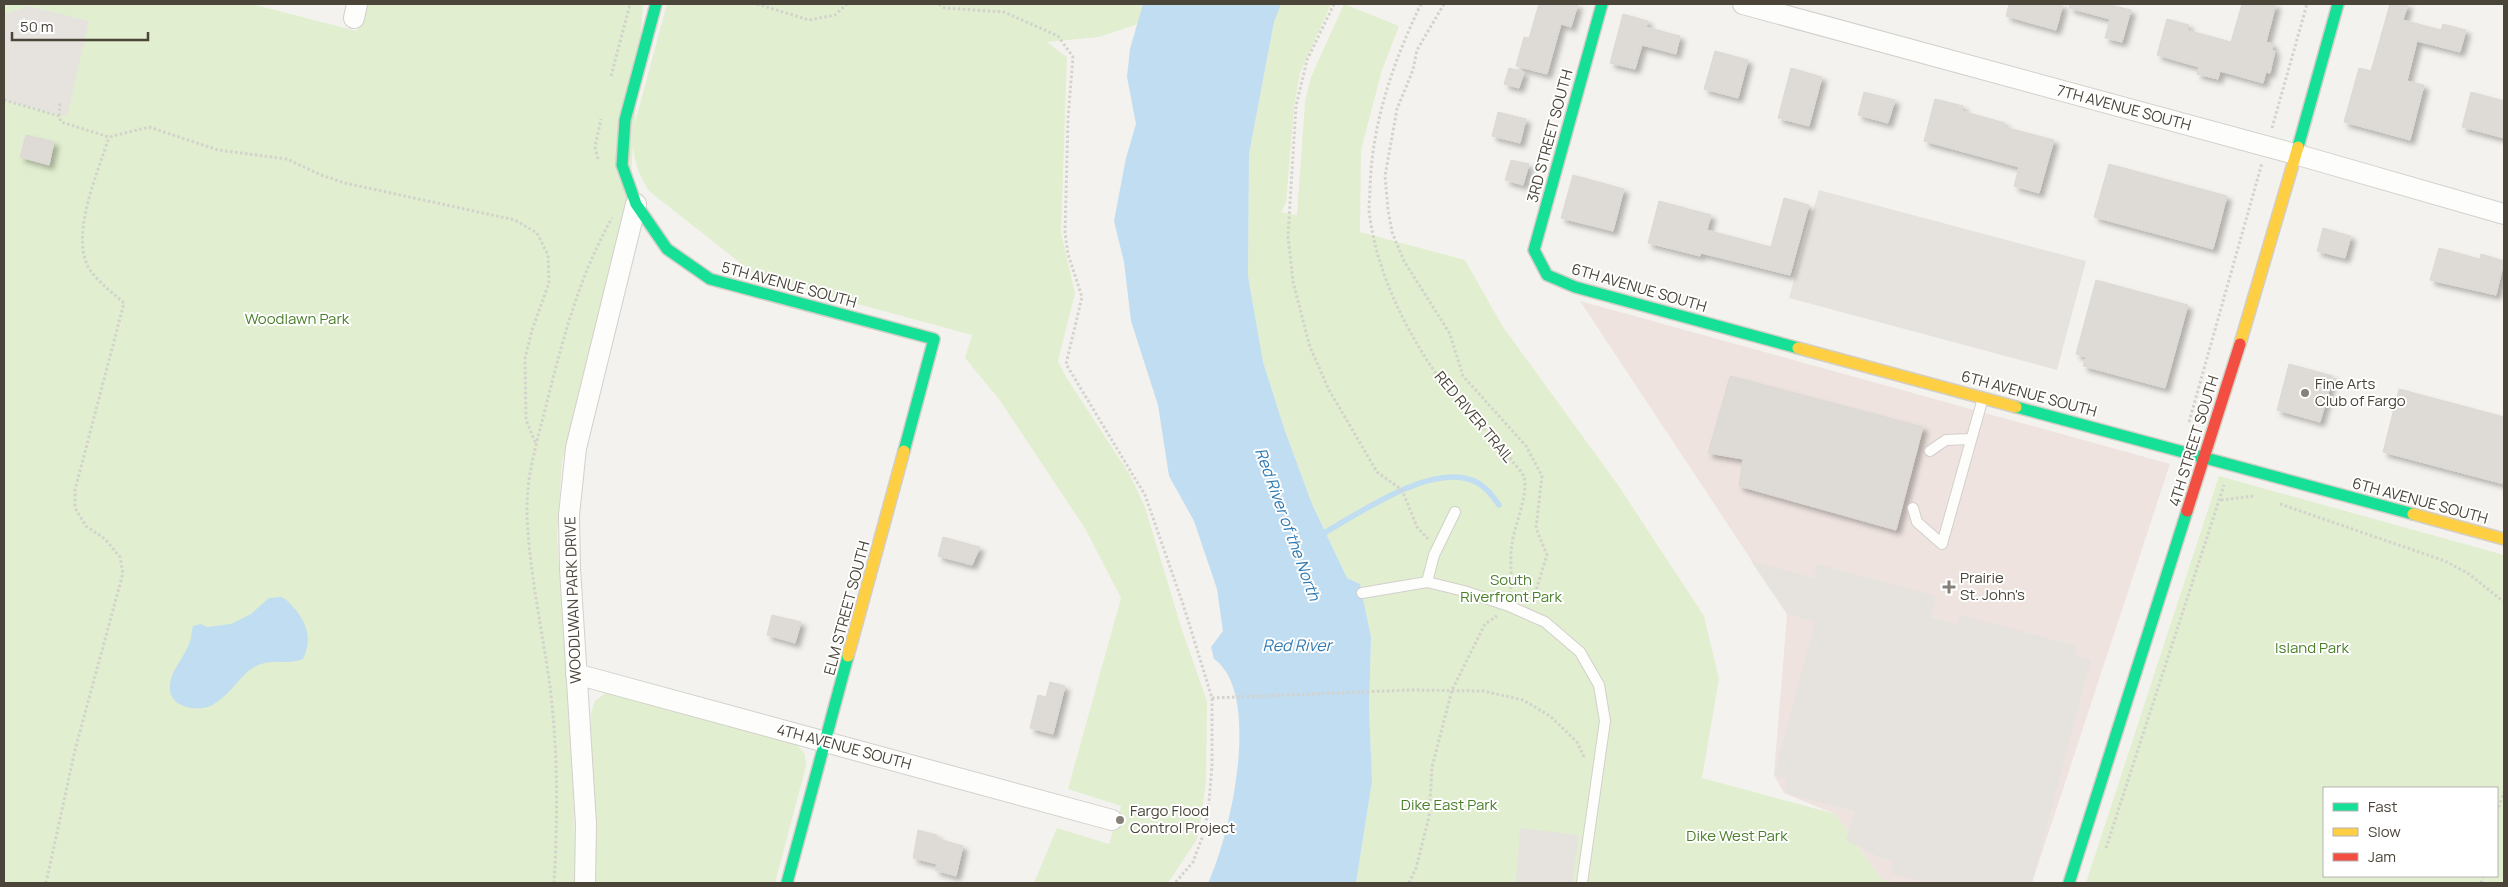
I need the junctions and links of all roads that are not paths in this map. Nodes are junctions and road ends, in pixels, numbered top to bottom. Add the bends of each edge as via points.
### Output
1 (656, 4) edge
2 (1602, 4) edge
3 (1743, 4) edge
4 (2338, 4) edge
5 (2295, 154) junction
6 (636, 204) junction
7 (2504, 214) edge
8 (1547, 275) joint
9 (934, 339) joint
10 (1983, 397) junction
11 (1971, 439) junction
12 (1930, 451) dead end
13 (2205, 457) junction
14 (1913, 508) dead end
15 (1455, 512) dead end
16 (2504, 539) edge
17 (1427, 582) junction
18 (1362, 593) dead end
19 (576, 674) junction
20 (827, 742) junction
21 (1112, 820) dead end
22 (585, 883) edge
23 (787, 883) edge
24 (1582, 883) edge
25 (2069, 883) edge

1 - 6 street, 5TH AVENUE SOUTH via 625,120 622,165
2 - 8 street, 3RD STREET SOUTH via 1534,250
3 - 5 street, 7TH AVENUE SOUTH
4 - 5 street, 4TH STREET SOUTH
5 - 7 street, 7TH AVENUE SOUTH
5 - 13 street, 4TH STREET SOUTH
6 - 9 street, 5TH AVENUE SOUTH via 668,249 710,279
6 - 19 street, WOODLWAN PARK DRIVE via 576,448 569,515
8 - 10 street, 6TH AVENUE SOUTH via 1617,299
9 - 20 street, ELM STREET SOUTH
10 - 11 lane
10 - 13 street, 6TH AVENUE SOUTH
11 - 12 lane via 1946,440
11 - 14 lane via 1942,544 1917,522
13 - 16 street, 6TH AVENUE SOUTH
13 - 25 street, 4TH STREET SOUTH
15 - 17 lane via 1437,549
17 - 18 lane
17 - 24 lane via 1509,606 1545,622 1580,652 1599,685 1605,721
19 - 20 street, 4TH AVENUE SOUTH
19 - 22 street, WOODLWAN PARK DRIVE via 586,824
20 - 21 street, 4TH AVENUE SOUTH
20 - 23 street, ELM STREET SOUTH

